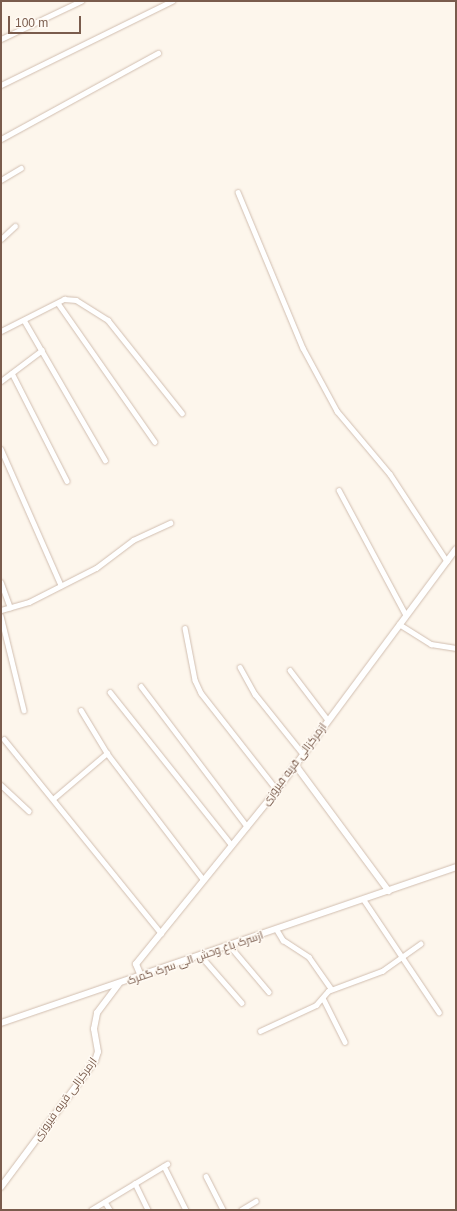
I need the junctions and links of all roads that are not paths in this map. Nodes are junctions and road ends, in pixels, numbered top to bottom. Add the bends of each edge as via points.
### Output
1 (81, 1) edge
2 (172, 1) edge
3 (1, 39) edge
4 (158, 53) dead end
5 (1, 85) edge
6 (1, 139) edge
7 (21, 168) dead end
8 (1, 180) edge
9 (238, 192) dead end
10 (15, 226) dead end
11 (1, 239) edge
12 (58, 302) junction
13 (24, 320) junction
14 (1, 331) edge
15 (42, 350) junction
16 (12, 373) junction
17 (1, 382) edge
18 (182, 413) dead end
19 (155, 442) dead end
20 (1, 449) edge
21 (105, 460) dead end
22 (67, 481) dead end
23 (339, 490) dead end
24 (170, 523) dead end
25 (456, 549) edge
26 (447, 561) junction
27 (1, 582) edge
28 (61, 585) junction
29 (10, 607) junction
30 (1, 610) edge
31 (406, 615) junction
32 (1, 616) edge
33 (399, 624) junction
34 (185, 628) dead end
35 (456, 648) edge
36 (240, 667) dead end
37 (290, 670) dead end
38 (141, 686) dead end
39 (110, 692) dead end
40 (24, 710) dead end
41 (81, 710) dead end
42 (328, 720) junction
43 (4, 739) dead end
44 (107, 753) junction
45 (303, 754) junction
46 (295, 764) junction
47 (1, 785) edge
48 (277, 790) junction
49 (4, 791) edge
50 (53, 799) junction
51 (29, 811) dead end
52 (247, 826) junction
53 (231, 844) junction
54 (456, 867) edge
55 (203, 879) junction
56 (389, 891) junction
57 (364, 900) junction
58 (277, 930) junction
59 (161, 933) junction
60 (420, 944) dead end
61 (230, 946) junction
62 (201, 956) junction
63 (402, 957) junction
64 (141, 976) junction
65 (119, 984) junction
66 (331, 989) junction
67 (269, 992) dead end
68 (323, 998) junction
69 (242, 1002) dead end
70 (439, 1012) dead end
71 (1, 1023) edge
72 (260, 1030) dead end
73 (345, 1042) dead end
74 (206, 1176) dead end
75 (135, 1183) junction
76 (1, 1187) edge
77 (256, 1201) dead end
78 (105, 1202) junction
79 (91, 1210) edge
80 (110, 1210) edge
81 (148, 1210) edge
82 (186, 1210) edge
83 (223, 1210) edge
84 (241, 1210) edge

1 - 3 street
2 - 5 street
4 - 6 street
7 - 8 street
9 - 26 street via 303,348 337,411 390,474
10 - 11 street
12 - 13 street
12 - 18 street via 64,299 76,300 108,320
12 - 19 street
13 - 14 street
13 - 15 street
15 - 16 street
15 - 21 street
16 - 17 street
16 - 22 street
20 - 28 street
23 - 31 street
24 - 28 street via 133,540 96,568
25 - 26 main road, ازمرکزالی قریه فیروزی
26 - 31 main road, ازمرکزالی قریه فیروزی
27 - 29 street
28 - 29 street via 29,602
29 - 30 street
31 - 33 main road, ازمرکزالی قریه فیروزی
32 - 40 street
33 - 35 street via 431,644
33 - 42 main road, ازمرکزالی قریه فیروزی
34 - 48 street via 195,680 201,693
36 - 45 street via 255,694
37 - 42 street
38 - 52 street
39 - 53 street
41 - 44 street
42 - 45 main road, ازمرکزالی قریه فیروزی
43 - 50 street
44 - 50 street
44 - 55 street
45 - 46 main road, ازمرکزالی قریه فیروزی
46 - 48 main road, ازمرکزالی قریه فیروزی
46 - 56 street
47 - 49 street
48 - 52 main road, ازمرکزالی قریه فیروزی
49 - 51 street
50 - 59 street
52 - 53 main road, ازمرکزالی قریه فیروزی
53 - 55 main road, ازمرکزالی قریه فیروزی
54 - 56 main road, ازسرک باغ وحش الی سرک گمرک
55 - 59 main road, ازمرکزالی قریه فیروزی
56 - 57 main road, ازسرک باغ وحش الی سرک گمرک
57 - 58 main road, ازسرک باغ وحش الی سرک گمرک
57 - 63 street
58 - 61 main road, ازسرک باغ وحش الی سرک گمرک
58 - 66 street via 285,942 309,957
59 - 64 main road, ازمرکزالی قریه فیروزی via 136,964
60 - 63 street
61 - 62 main road, ازسرک باغ وحش الی سرک گمرک
61 - 67 street
62 - 64 main road, ازسرک باغ وحش الی سرک گمرک
62 - 69 street
63 - 66 street via 382,971
63 - 70 street
64 - 65 main road, ازسرک باغ وحش الی سرک گمرک
65 - 71 main road, ازسرک باغ وحش الی سرک گمرک
65 - 76 street, ازمرکزالی قریه فیروزی via 97,1013 94,1029 98,1052 95,1060
66 - 68 street
68 - 72 street via 316,1005
68 - 73 street
74 - 83 street
75 - 78 street
75 - 81 street
75 - 82 street via 165,1165
77 - 84 street
78 - 79 street
78 - 80 street

